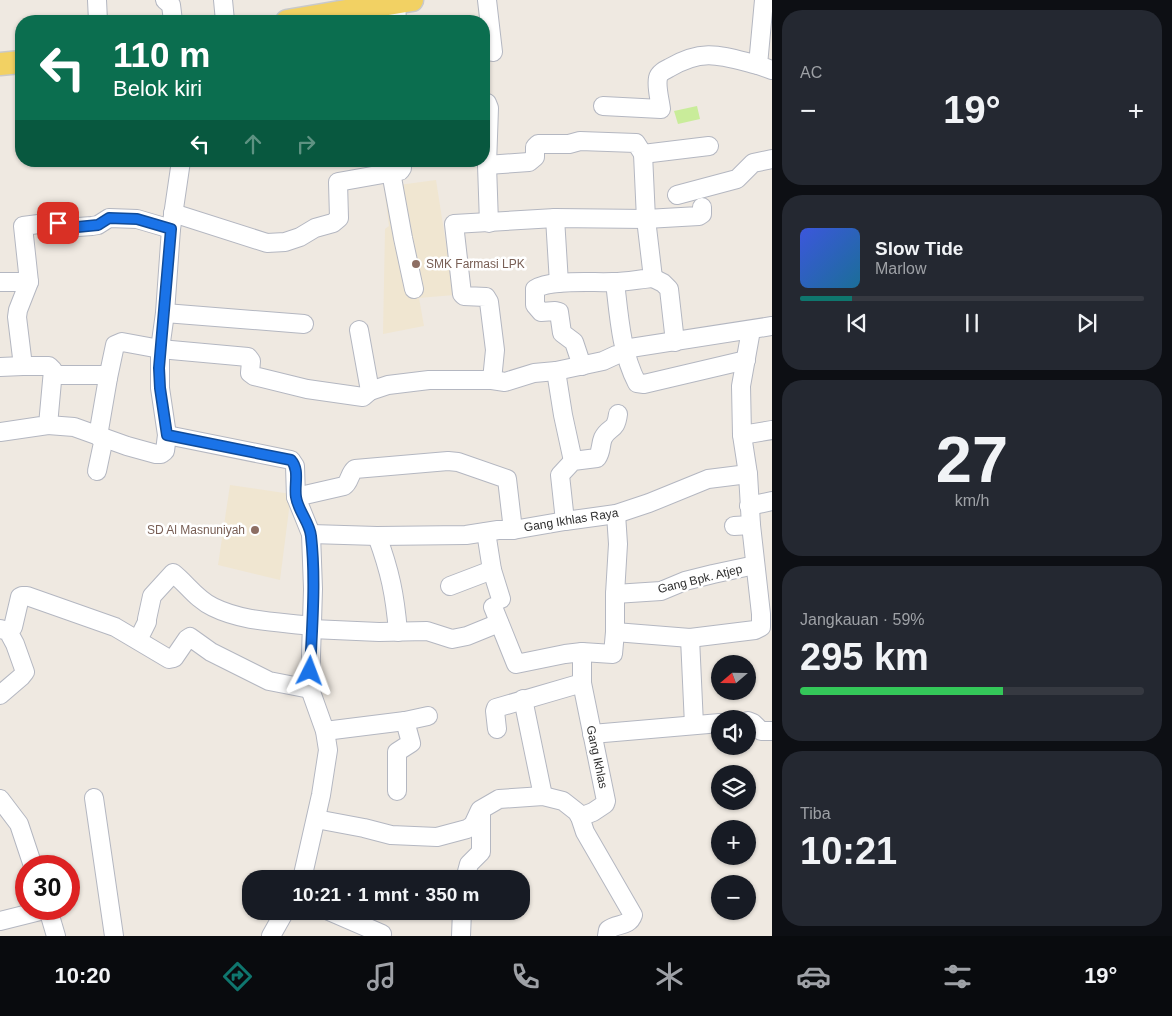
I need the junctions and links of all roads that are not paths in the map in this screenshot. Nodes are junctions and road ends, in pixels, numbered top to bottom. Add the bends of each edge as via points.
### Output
1 (97, 0) edge
2 (165, 0) edge
3 (223, 0) edge
4 (488, 0) edge
5 (764, 4) edge
6 (402, 8) edge
7 (98, 15) edge
8 (172, 15) edge
9 (224, 15) edge
10 (340, 15) edge
11 (490, 15) edge
12 (490, 17) edge
13 (494, 52) dead end
14 (15, 63) edge
15 (0, 64) edge
16 (765, 68) edge
17 (603, 106) dead end
18 (709, 146) dead end
19 (643, 154) junction
20 (772, 159) edge
21 (490, 165) edge
22 (181, 167) edge
23 (396, 167) edge
24 (487, 167) edge
25 (677, 195) dead end
26 (702, 207) dead end
27 (555, 218) junction
28 (646, 219) junction
29 (172, 221) junction
30 (489, 223) junction
31 (653, 278) junction
32 (0, 282) edge
33 (29, 282) junction
34 (615, 282) junction
35 (559, 283) junction
36 (414, 289) dead end
37 (165, 313) junction
38 (304, 324) dead end
39 (772, 326) edge
40 (359, 330) dead end
41 (751, 330) junction
42 (675, 342) junction
43 (160, 349) junction
44 (620, 352) junction
45 (746, 360) junction
46 (23, 366) junction
47 (582, 366) junction
48 (0, 368) edge
49 (556, 371) junction
50 (53, 375) junction
51 (108, 378) junction
52 (492, 380) junction
53 (370, 391) junction
54 (618, 414) dead end
55 (48, 425) junction
56 (772, 430) edge
57 (0, 432) edge
58 (167, 435) junction
59 (742, 435) junction
60 (101, 437) junction
61 (573, 462) junction
62 (97, 471) dead end
63 (748, 474) junction
64 (296, 497) junction
65 (772, 501) edge
66 (749, 506) junction
67 (616, 514) junction
68 (566, 521) junction
69 (512, 530) junction
70 (486, 532) junction
71 (311, 534) junction
72 (377, 536) junction
73 (755, 565) junction
74 (492, 570) junction
75 (450, 586) dead end
76 (615, 594) junction
77 (498, 609) junction
78 (767, 613) edge
79 (312, 627) junction
80 (4, 630) edge
81 (398, 632) junction
82 (615, 632) junction
83 (690, 638) junction
84 (138, 640) junction
85 (582, 652) junction
86 (582, 683) junction
87 (310, 689) junction
88 (0, 695) edge
89 (523, 699) junction
90 (428, 716) dead end
91 (405, 721) junction
92 (711, 724) edge
93 (694, 725) junction
94 (756, 726) edge
95 (497, 729) dead end
96 (325, 731) junction
97 (772, 732) edge
98 (592, 734) junction
99 (397, 791) dead end
100 (543, 796) junction
101 (94, 798) dead end
102 (0, 799) edge
103 (480, 810) junction
104 (580, 817) junction
105 (316, 819) junction
106 (29, 855) edge
107 (304, 870) edge
108 (467, 870) edge
109 (15, 917) edge
110 (51, 920) edge
111 (280, 920) edge
112 (350, 920) edge
113 (461, 920) edge
114 (0, 921) edge
115 (382, 934) dead end
116 (56, 936) edge
117 (114, 936) edge
118 (271, 936) edge
119 (460, 936) edge
120 (608, 936) edge

1 - 7 street
2 - 8 street
3 - 9 street
4 - 11 street
5 - 16 street
6 - 10 main road
12 - 13 street
14 - 15 main road
16 - 17 street via 712,54 695,55 660,73 661,109
18 - 19 street
19 - 21 street via 636,143 580,141 538,144 535,157 529,162
19 - 28 street
20 - 25 street via 752,163 737,179
22 - 29 street
23 - 29 street via 338,182 339,218 285,242 267,243
23 - 36 street via 403,238
24 - 30 street
26 - 28 street via 699,216
27 - 28 street
27 - 30 street
27 - 35 street
28 - 31 street
29 - 33 street via 109,218 92,226 64,228 54,222 22,226
29 - 37 street
30 - 52 street via 454,224 462,294 486,297 489,302 495,350
31 - 34 street
31 - 42 street via 669,289
32 - 33 street
33 - 46 street via 17,317
34 - 35 street
34 - 44 street
35 - 47 street via 534,289 536,305 540,312 559,312 562,333 574,342
37 - 38 street
37 - 43 street
39 - 41 street
40 - 53 street
41 - 42 street
41 - 45 street
42 - 44 street
43 - 51 street via 118,343
43 - 53 street via 248,357 252,375 307,389 363,397
43 - 58 street via 160,388
44 - 45 street via 640,384
44 - 47 street via 603,361
45 - 59 street via 741,386
46 - 48 street
46 - 50 street via 49,366
47 - 49 street
49 - 52 street via 534,373 506,382
49 - 61 street
50 - 51 street via 105,375
50 - 55 street
51 - 60 street
52 - 53 street via 429,380
54 - 61 street via 616,426 603,437 599,456 593,460
55 - 57 street
55 - 60 street via 74,427
56 - 59 street
58 - 60 street via 165,451 161,454
58 - 64 street via 291,460 295,466
59 - 63 street
60 - 62 street
61 - 68 street via 560,475
63 - 66 street
63 - 67 street, Gang Ikhlas Raya via 708,479
64 - 69 street via 344,486 351,472 362,467 458,462 507,479
64 - 71 street
65 - 66 street
66 - 73 street via 742,525
67 - 68 street, Gang Ikhlas Raya
67 - 76 street
68 - 69 street, Gang Ikhlas Raya
69 - 70 street, Gang Ikhlas Raya
70 - 72 street, Gang Ikhlas Raya
70 - 74 street
71 - 72 street, Gang Ikhlas Raya
71 - 79 street
72 - 81 street via 394,588
73 - 76 street, Gang Bpk. Atjep via 686,581 661,591
73 - 78 street
74 - 75 street
74 - 77 street
76 - 82 street
77 - 81 street via 467,636 452,639 427,631
77 - 85 street via 514,662 519,665
78 - 83 street via 761,626 755,630
79 - 81 street
79 - 84 street via 242,617 213,607 173,573 152,596 147,622
79 - 87 street
80 - 84 street via 13,627 22,596 114,627
80 - 88 street via 15,644 25,672
82 - 83 street
82 - 85 street via 612,654
83 - 93 street
84 - 87 street via 171,659 190,637 211,652 269,681
85 - 86 street, Gang Ikhlas
86 - 89 street
86 - 98 street, Gang Ikhlas
87 - 96 street
89 - 95 street via 496,708
89 - 100 street
90 - 91 street
91 - 96 street
91 - 99 street via 411,745 397,750
92 - 93 street
93 - 98 street
94 - 97 street via 761,731
96 - 105 street via 328,750
98 - 104 street, Gang Ikhlas via 606,803
100 - 103 street via 499,798
100 - 104 street via 563,801
101 - 117 street
102 - 106 street via 19,824
103 - 105 street via 473,825 467,829 437,837 391,835
103 - 108 street via 481,852
104 - 120 street via 585,832 633,915 631,920 608,930
105 - 107 street
109 - 114 street
110 - 116 street
111 - 118 street
112 - 115 street
113 - 119 street

